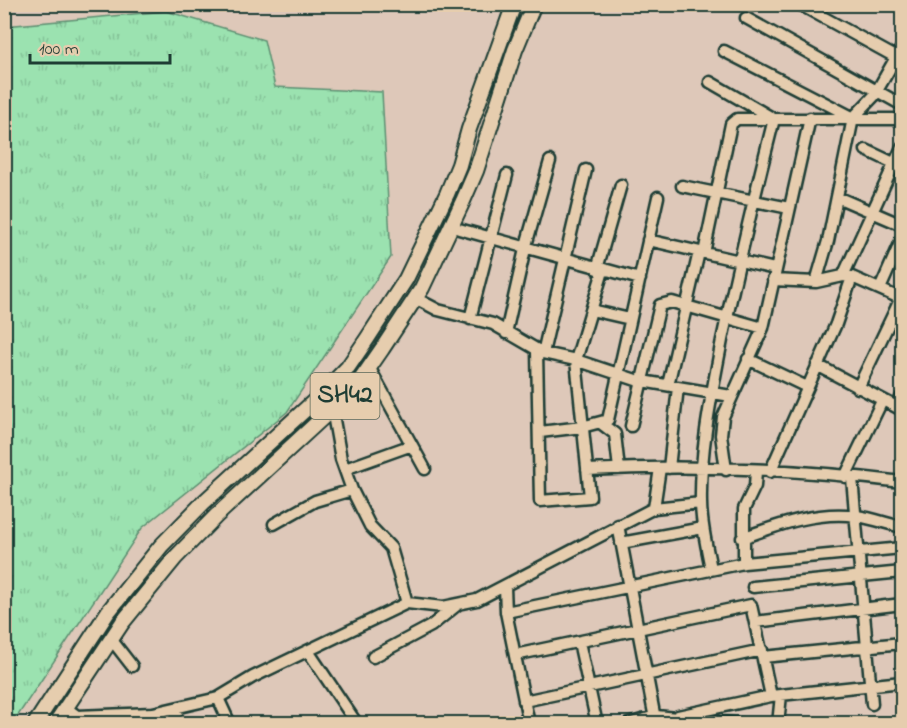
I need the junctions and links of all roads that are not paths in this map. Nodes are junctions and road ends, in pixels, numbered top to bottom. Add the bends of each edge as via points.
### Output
1 (514, 4) edge
2 (534, 4) edge
3 (799, 4) edge
4 (746, 18) dead end
5 (724, 51) dead end
6 (901, 55) edge
7 (710, 82) dead end
8 (877, 91) junction
9 (903, 105) edge
10 (810, 118) junction
11 (853, 118) junction
12 (774, 119) junction
13 (903, 119) edge
14 (903, 147) edge
15 (866, 150) dead end
16 (550, 161) dead end
17 (898, 166) edge
18 (586, 170) dead end
19 (507, 175) dead end
20 (621, 185) dead end
21 (682, 186) dead end
22 (717, 193) junction
23 (658, 197) dead end
24 (837, 197) junction
25 (753, 201) junction
26 (789, 208) junction
27 (872, 213) junction
28 (903, 225) edge
29 (459, 229) dead end
30 (903, 239) edge
31 (490, 240) junction
32 (648, 240) junction
33 (525, 249) junction
34 (701, 252) junction
35 (564, 258) junction
36 (738, 261) junction
37 (600, 270) junction
38 (774, 274) junction
39 (847, 277) junction
40 (640, 279) junction
41 (816, 282) junction
42 (880, 290) junction
43 (415, 298) junction
44 (902, 299) edge
45 (687, 307) junction
46 (591, 310) junction
47 (727, 318) junction
48 (471, 319) junction
49 (630, 319) junction
50 (763, 328) junction
51 (506, 333) junction
52 (540, 352) junction
53 (748, 359) junction
54 (576, 360) junction
55 (817, 365) junction
56 (369, 367) junction
57 (618, 374) junction
58 (641, 381) junction
59 (673, 386) junction
60 (807, 387) junction
61 (858, 388) junction
62 (712, 393) junction
63 (730, 396) junction
64 (903, 396) edge
65 (882, 400) junction
66 (332, 409) junction
67 (900, 409) edge
68 (602, 424) junction
69 (631, 426) dead end
70 (582, 428) junction
71 (540, 432) junction
72 (412, 445) junction
73 (665, 468) junction
74 (345, 469) junction
75 (425, 469) dead end
76 (619, 469) junction
77 (702, 469) junction
78 (587, 470) junction
79 (726, 470) junction
80 (756, 471) junction
81 (770, 472) junction
82 (848, 477) junction
83 (903, 482) edge
84 (352, 490) junction
85 (701, 503) junction
86 (654, 508) junction
87 (856, 516) junction
88 (274, 524) dead end
89 (618, 525) junction
90 (903, 527) edge
91 (703, 528) junction
92 (742, 538) junction
93 (621, 543) junction
94 (903, 548) edge
95 (859, 551) junction
96 (744, 563) junction
97 (711, 569) junction
98 (903, 572) edge
99 (861, 576) junction
100 (505, 587) junction
101 (630, 587) junction
102 (753, 587) dead end
103 (407, 603) junction
104 (903, 604) edge
105 (457, 605) junction
106 (864, 609) junction
107 (506, 612) junction
108 (755, 622) junction
109 (638, 630) junction
110 (111, 639) junction
111 (579, 642) junction
112 (903, 643) edge
113 (867, 646) junction
114 (308, 651) junction
115 (763, 654) junction
116 (515, 655) junction
117 (373, 657) dead end
118 (132, 666) dead end
119 (646, 676) junction
120 (903, 682) edge
121 (870, 686) junction
122 (588, 688) junction
123 (776, 695) junction
124 (218, 698) junction
125 (524, 701) junction
126 (872, 704) dead end
127 (65, 706) junction
128 (179, 708) junction
129 (678, 716) junction
130 (131, 719) edge
131 (83, 720) edge
132 (656, 720) edge
133 (35, 723) edge
134 (55, 723) edge
135 (171, 723) edge
136 (230, 723) edge
137 (357, 723) edge
138 (529, 723) edge
139 (597, 723) edge
140 (628, 723) edge
141 (742, 723) edge
142 (778, 723) edge

1 - 133 main road, SH42 via 447,194 406,279 367,339 348,367 320,396 161,546 108,612
2 - 43 main road, SH42 via 476,171
3 - 6 street
4 - 8 street
5 - 11 street
6 - 8 street
7 - 12 street
8 - 9 street
8 - 11 street
10 - 11 street
10 - 12 street
10 - 26 street
11 - 13 street
11 - 24 street
12 - 22 street via 737,119 730,124
12 - 25 street
14 - 17 street
15 - 17 street
16 - 33 street
17 - 27 street
18 - 35 street
19 - 31 street
20 - 37 street
21 - 22 street
22 - 25 street
22 - 34 street
23 - 32 street
24 - 27 street
24 - 41 street
25 - 26 street
25 - 36 street
26 - 38 street
27 - 28 street
27 - 39 street
29 - 31 street
30 - 42 street
31 - 33 street
31 - 48 street
32 - 34 street
32 - 40 street
33 - 35 street
33 - 51 street
34 - 36 street
34 - 45 street
35 - 37 street
35 - 52 street
36 - 38 street
36 - 47 street
37 - 40 street
37 - 46 street
38 - 41 street
38 - 50 street
39 - 41 street
39 - 42 street
39 - 55 street
40 - 49 street
42 - 44 street
43 - 48 street via 438,310
43 - 56 main road, SH42
44 - 61 street
45 - 47 street
45 - 58 street via 672,302 660,305
45 - 59 street
46 - 49 street
46 - 54 street
47 - 50 street
47 - 62 street
48 - 51 street via 493,324
49 - 57 street
50 - 53 street
51 - 52 street
52 - 54 street
52 - 71 street
53 - 60 street
53 - 63 street
54 - 57 street
54 - 70 street
55 - 60 street
55 - 61 street
56 - 66 main road, SH42
56 - 72 street
57 - 58 street
57 - 68 street via 610,415
58 - 59 street
58 - 69 street
59 - 62 street
59 - 73 street
60 - 81 street
61 - 65 street
62 - 63 street
62 - 77 street
63 - 79 street via 721,425
64 - 67 street
65 - 67 street
65 - 82 street
66 - 74 street
66 - 110 main road, SH42 via 175,558
68 - 70 street
68 - 76 street via 615,434
70 - 71 street
70 - 78 street
71 - 78 street via 540,501 590,498
72 - 74 street
72 - 75 street
73 - 76 street
73 - 77 street
73 - 86 street
74 - 84 street
76 - 78 street
77 - 79 street
77 - 85 street
79 - 80 street
80 - 81 street
80 - 92 street via 755,486 744,509
81 - 82 street
82 - 83 street
82 - 87 street
84 - 88 street via 315,501
84 - 103 street via 370,526 391,548
85 - 86 street
85 - 91 street
86 - 89 street
87 - 90 street
87 - 92 street via 802,520
87 - 95 street
89 - 93 street
89 - 100 street
91 - 93 street
91 - 97 street
92 - 96 street
93 - 101 street
94 - 95 street
95 - 96 street
95 - 99 street
96 - 97 street
97 - 101 street
98 - 99 street
99 - 102 street
99 - 106 street
100 - 105 street
100 - 107 street
101 - 107 street
101 - 109 street
103 - 105 street
103 - 114 street
104 - 106 street
105 - 117 street via 431,626
106 - 108 street
106 - 113 street
107 - 116 street
108 - 109 street via 751,605
108 - 115 street
109 - 111 street
109 - 119 street
110 - 118 street
110 - 127 main road, SH42
111 - 116 street
111 - 122 street
112 - 113 street
113 - 115 street
113 - 121 street
114 - 124 street
114 - 137 street
115 - 119 street
115 - 123 street
116 - 125 street
119 - 122 street
119 - 132 street
120 - 121 street
121 - 123 street
121 - 126 street
122 - 125 street
122 - 139 street
123 - 129 street
123 - 142 street
124 - 128 street
124 - 136 street
125 - 138 street
127 - 131 street
127 - 134 main road, SH42
128 - 130 street
128 - 135 street
129 - 132 street
129 - 141 street
130 - 131 street
132 - 140 street

